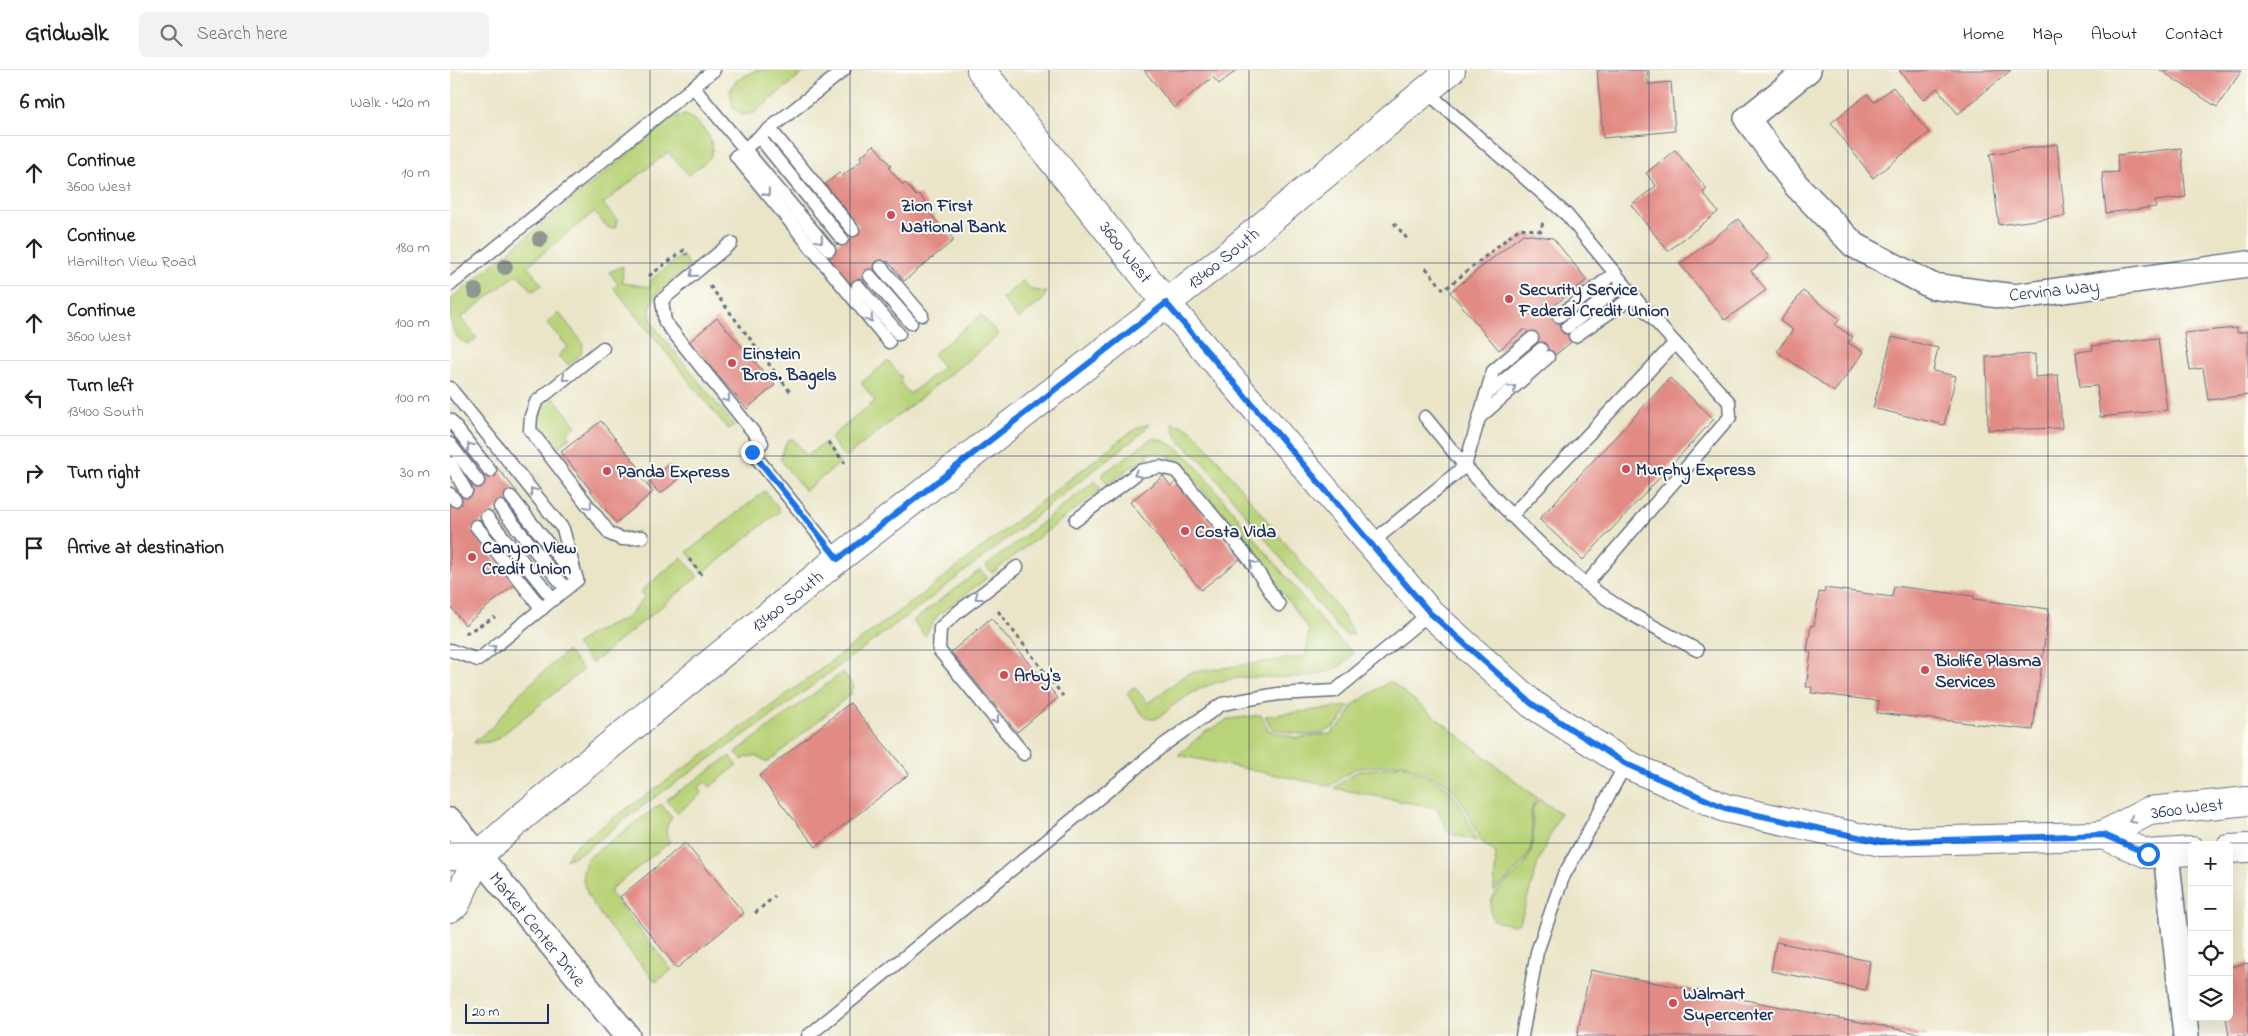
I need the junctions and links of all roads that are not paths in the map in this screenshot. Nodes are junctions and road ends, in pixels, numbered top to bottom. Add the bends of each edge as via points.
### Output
1 (714, 70) edge
2 (844, 70) edge
3 (981, 70) edge
4 (1451, 70) edge
5 (1808, 70) edge
6 (693, 87) junction
7 (1426, 91) junction
8 (770, 129) junction
9 (759, 137) junction
10 (740, 152) junction
11 (853, 230) dead end
12 (842, 239) dead end
13 (731, 243) dead end
14 (829, 250) dead end
15 (2248, 264) edge
16 (881, 267) dead end
17 (1615, 273) junction
18 (870, 276) dead end
19 (1624, 284) junction
20 (450, 285) edge
21 (858, 286) dead end
22 (1634, 296) junction
23 (1166, 303) junction
24 (922, 315) dead end
25 (1559, 316) dead end
26 (911, 323) dead end
27 (1532, 338) dead end
28 (1675, 343) junction
29 (603, 348) dead end
30 (450, 388) edge
31 (1486, 395) junction
32 (1425, 416) dead end
33 (1479, 418) junction
34 (450, 420) edge
35 (762, 443) dead end
36 (450, 444) edge
37 (752, 452) dead end
38 (450, 463) edge
39 (1465, 466) junction
40 (490, 471) dead end
41 (478, 480) dead end
42 (466, 491) dead end
43 (511, 497) dead end
44 (500, 507) dead end
45 (1512, 516) junction
46 (487, 517) dead end
47 (1076, 520) dead end
48 (476, 526) dead end
49 (642, 537) dead end
50 (1371, 543) junction
51 (838, 559) junction
52 (1017, 567) dead end
53 (577, 580) junction
54 (1586, 584) junction
55 (566, 589) junction
56 (553, 599) junction
57 (1279, 605) dead end
58 (542, 609) junction
59 (1430, 613) junction
60 (450, 650) edge
61 (1696, 650) dead end
62 (1024, 754) dead end
63 (1626, 764) junction
64 (2248, 801) edge
65 (450, 821) edge
66 (2104, 835) junction
67 (2248, 848) edge
68 (2233, 849) edge
69 (2179, 852) edge
70 (450, 856) edge
71 (478, 856) junction
72 (450, 908) edge
73 (627, 1036) edge
74 (808, 1036) edge
75 (1522, 1036) edge
76 (2186, 1036) edge

1 - 6 lane
2 - 8 lane
3 - 23 main road, 3600 West
4 - 7 main road, 13400 South
5 - 15 street, Cervina Way via 1747,119 1796,185 1854,244 1932,286 2014,297
6 - 10 lane
6 - 20 lane
7 - 17 lane via 1567,216
7 - 23 main road, 13400 South
8 - 9 lane
8 - 11 lane
9 - 10 lane
9 - 12 lane
10 -> 14 lane
10 -> 21 lane via 894,338
13 -> 35 lane via 662,300 665,322
16 - 24 lane
17 - 19 lane
17 - 25 lane
18 - 26 lane
19 - 22 lane
19 - 22 lane via 1571,331
22 - 28 lane
23 - 50 main road, 3600 West
23 - 51 main road, 13400 South
27 - 31 lane via 1493,372
28 - 45 lane
28 - 54 lane via 1728,402 1730,416
29 -> 49 lane via 536,402 530,430 610,534 622,539
53 -> 30 lane via 563,528
31 - 33 lane
33 -> 31 lane via 1544,353
32 - 39 lane
33 - 39 lane
40 -> 34 lane
36 - 41 lane
37 - 51 lane
38 - 42 lane
39 - 45 lane
39 - 50 lane
43 - 53 lane
44 - 55 lane
45 - 54 lane
46 - 56 lane
57 -> 47 lane via 1250,560 1176,471 1160,466 1140,471
48 - 58 lane
50 - 59 main road, 3600 West
51 - 71 main road, 13400 South
52 -> 62 lane via 940,628 939,650
53 - 55 lane
54 - 61 lane
55 - 56 lane
56 - 58 lane
60 -> 58 lane via 478,660
59 - 63 main road, 3600 West via 1532,704
59 - 74 lane via 1335,691 1278,694 1222,704 1164,744
63 - 66 main road, 3600 West via 1725,808 1881,842
63 - 75 lane via 1563,877 1537,952
64 -> 66 main road, 3600 West via 2149,811
65 - 71 street, Market Center Drive
66 - 69 main road via 2148,854
67 - 68 main road
69 - 76 street
70 - 71 main road
71 - 72 main road, 13400 South via 456,904
71 - 73 street, Market Center Drive

